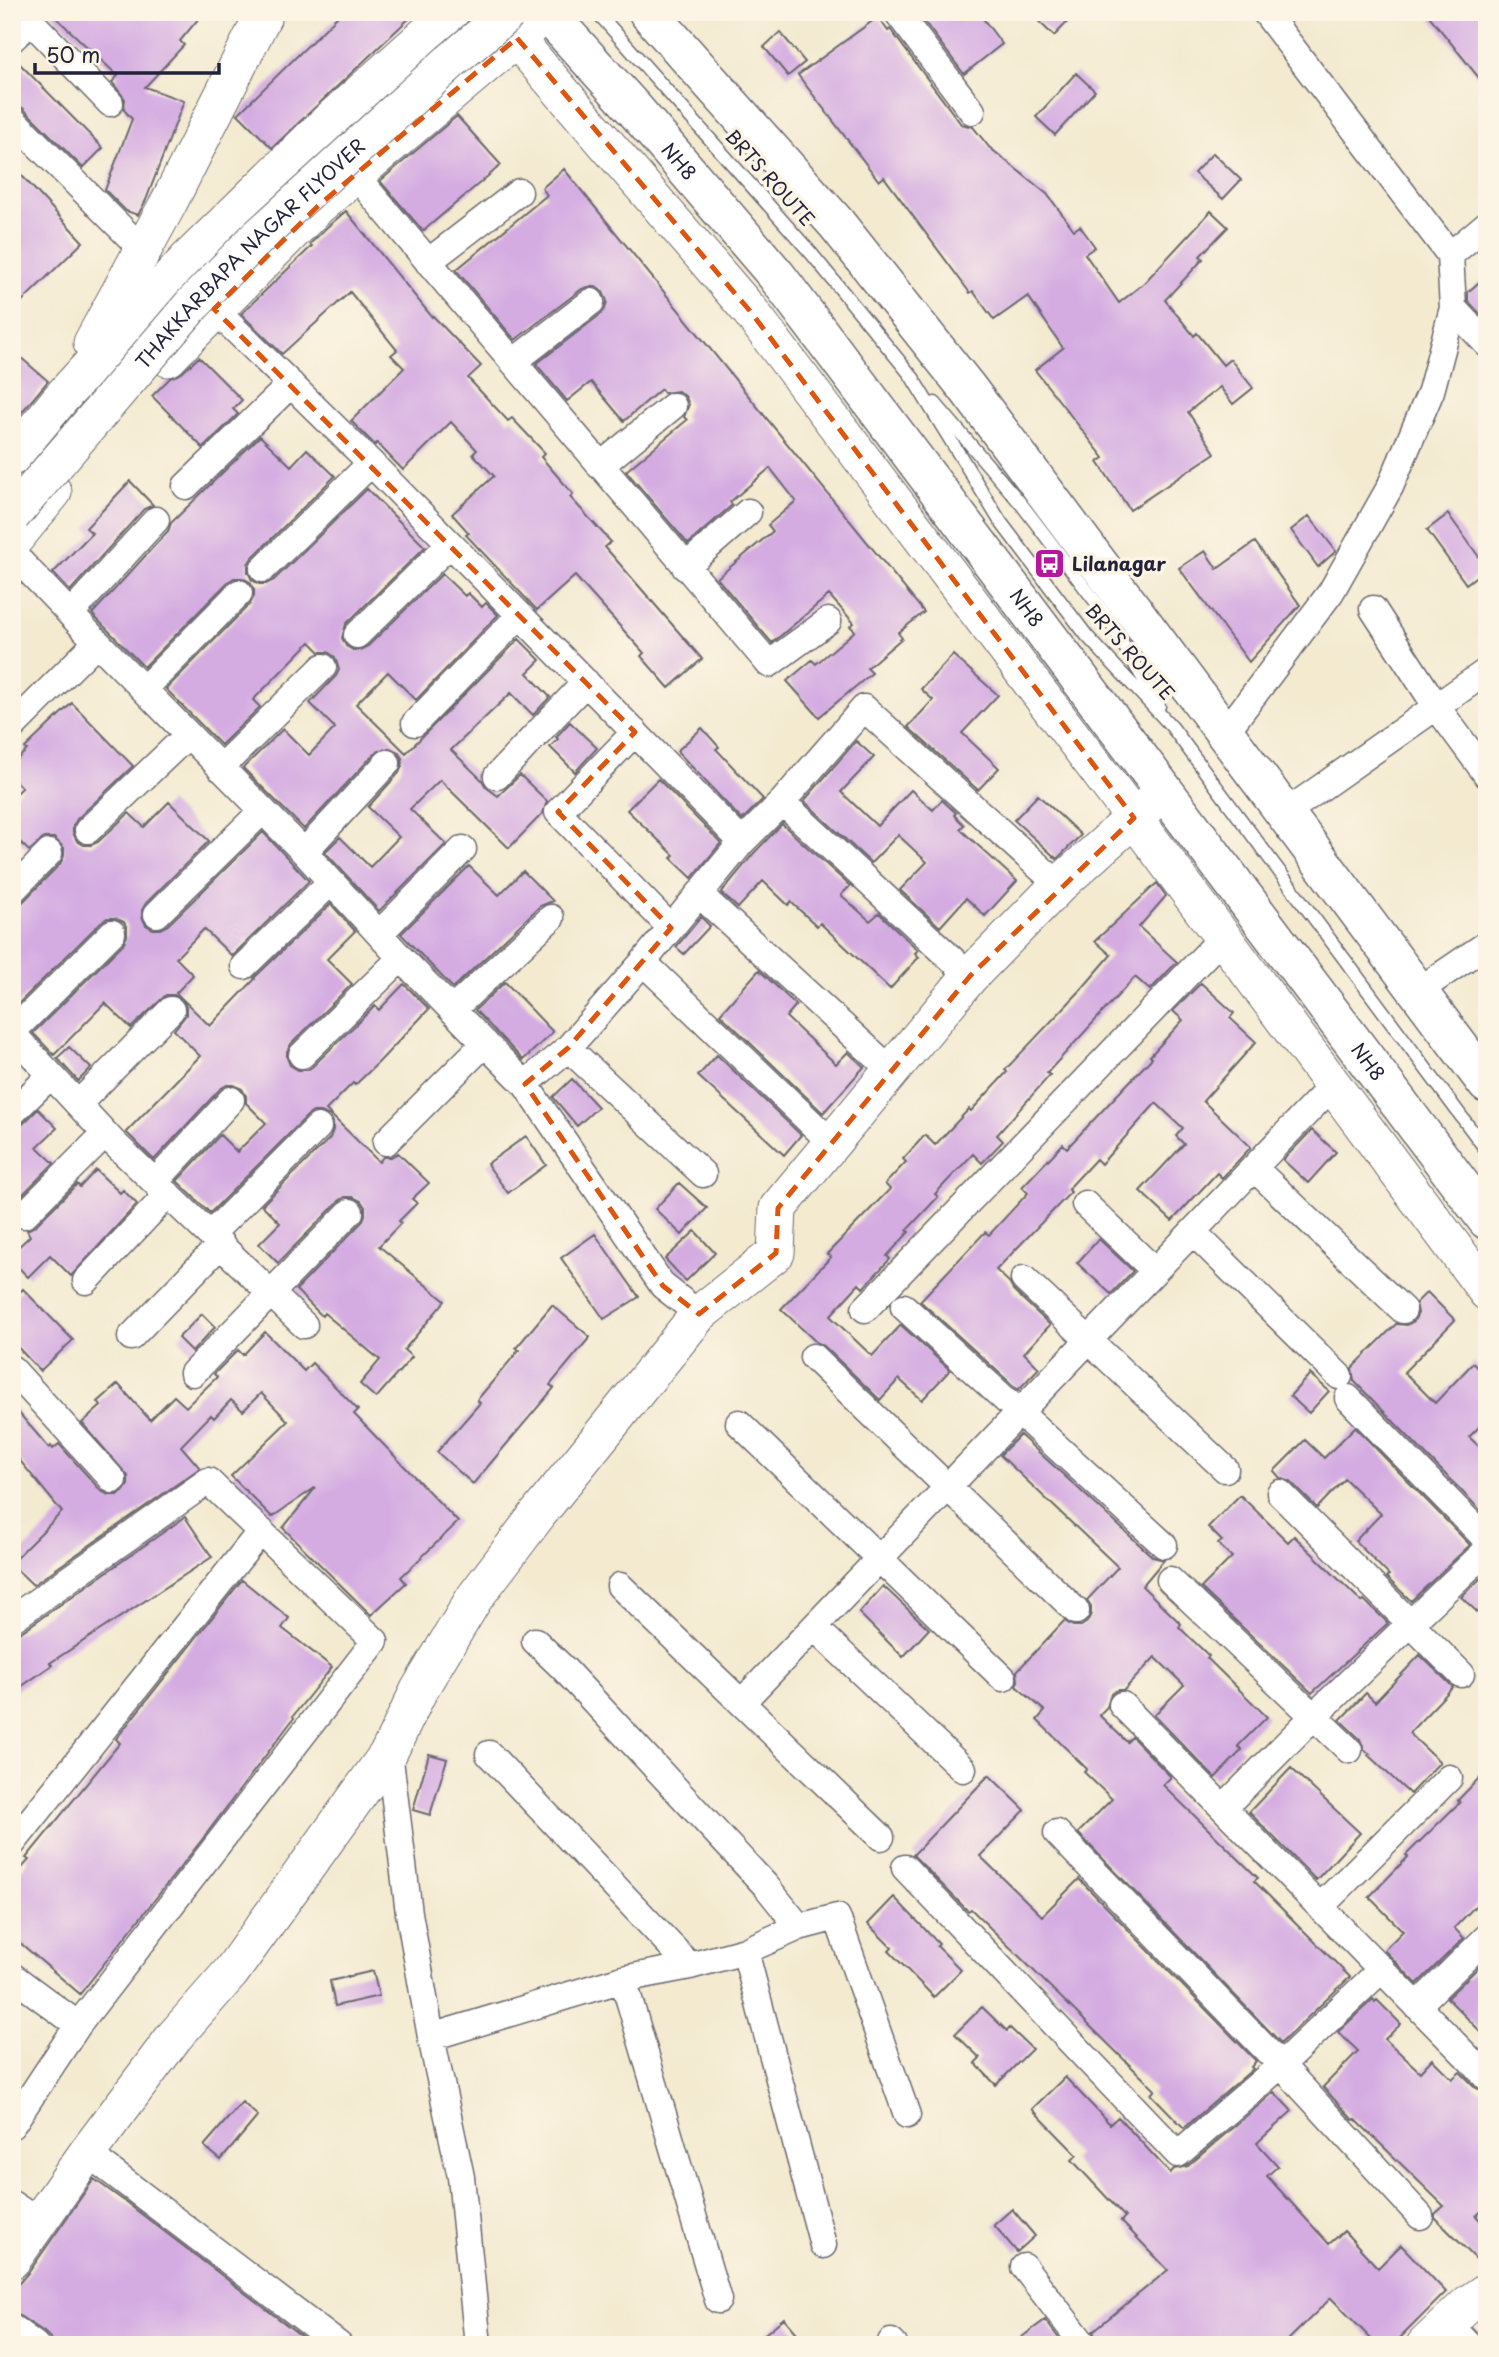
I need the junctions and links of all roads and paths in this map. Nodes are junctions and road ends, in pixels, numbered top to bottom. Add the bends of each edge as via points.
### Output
1 (264, 12) edge
2 (451, 12) edge
3 (484, 12) edge
4 (547, 12) edge
5 (597, 12) edge
6 (649, 12) edge
7 (897, 12) edge
8 (1265, 12) edge
9 (506, 21) edge
10 (22, 24) edge
11 (110, 103) dead end
12 (972, 111) dead end
13 (12, 119) edge
14 (355, 175) junction
15 (519, 192) dead end
16 (1487, 224) edge
17 (143, 250) junction
18 (1450, 255) junction
19 (428, 262) junction
20 (591, 302) dead end
21 (1454, 308) junction
22 (215, 309) junction
23 (1487, 344) edge
24 (513, 362) junction
25 (910, 374) junction
26 (291, 384) junction
27 (61, 398) junction
28 (673, 406) dead end
29 (102, 433) junction
30 (12, 457) edge
31 (371, 463) junction
32 (600, 466) junction
33 (186, 486) dead end
34 (12, 489) edge
35 (748, 512) dead end
36 (12, 515) edge
37 (156, 520) dead end
38 (12, 542) edge
39 (450, 544) junction
40 (12, 553) edge
41 (685, 566) junction
42 (263, 569) dead end
43 (239, 593) dead end
44 (1373, 609) dead end
45 (70, 614) junction
46 (520, 615) junction
47 (828, 621) dead end
48 (357, 635) dead end
49 (97, 642) junction
50 (323, 667) dead end
51 (1487, 671) edge
52 (586, 682) junction
53 (144, 689) junction
54 (1436, 706) junction
55 (415, 723) dead end
56 (12, 727) edge
57 (1172, 727) junction
58 (635, 732) junction
59 (1225, 733) junction
60 (188, 735) junction
61 (387, 764) dead end
62 (220, 768) junction
63 (1487, 775) edge
64 (497, 776) dead end
65 (1164, 791) junction
66 (782, 802) junction
67 (262, 811) junction
68 (1285, 813) junction
69 (1134, 818) junction
70 (88, 830) dead end
71 (741, 842) junction
72 (463, 849) dead end
73 (304, 852) junction
74 (49, 853) dead end
75 (331, 882) junction
76 (1059, 885) junction
77 (12, 891) edge
78 (699, 894) junction
79 (158, 914) dead end
80 (551, 918) dead end
81 (671, 928) junction
82 (112, 933) dead end
83 (379, 934) junction
84 (1223, 937) junction
85 (1487, 944) edge
86 (401, 958) junction
87 (643, 962) junction
88 (244, 967) dead end
89 (970, 976) junction
90 (1418, 991) junction
91 (171, 1010) dead end
92 (452, 1010) junction
93 (12, 1033) edge
94 (485, 1043) junction
95 (568, 1048) junction
96 (302, 1055) dead end
97 (892, 1071) junction
98 (51, 1075) junction
99 (526, 1084) junction
100 (1487, 1084) edge
101 (1333, 1085) junction
102 (231, 1100) dead end
103 (78, 1104) junction
104 (12, 1114) edge
105 (318, 1126) dead end
106 (105, 1134) junction
107 (386, 1142) dead end
108 (832, 1143) junction
109 (1487, 1151) edge
110 (1254, 1168) junction
111 (703, 1174) dead end
112 (161, 1188) junction
113 (1085, 1203) dead end
114 (350, 1212) dead end
115 (24, 1215) dead end
116 (1487, 1220) edge
117 (1193, 1232) junction
118 (216, 1239) junction
119 (1155, 1271) junction
120 (1024, 1279) dead end
121 (86, 1281) dead end
122 (271, 1292) junction
123 (1487, 1292) edge
124 (904, 1307) dead end
125 (865, 1309) dead end
126 (1403, 1310) dead end
127 (699, 1314) junction
128 (304, 1325) dead end
129 (131, 1337) dead end
130 (1088, 1341) junction
131 (814, 1357) dead end
132 (12, 1369) edge
133 (193, 1373) dead end
134 (1019, 1413) junction
135 (739, 1423) dead end
136 (1225, 1469) dead end
137 (113, 1480) dead end
138 (949, 1486) junction
139 (1280, 1493) dead end
140 (261, 1531) junction
141 (1487, 1540) edge
142 (1164, 1545) dead end
143 (1487, 1550) edge
144 (879, 1559) junction
145 (1170, 1580) dead end
146 (620, 1586) dead end
147 (1076, 1611) dead end
148 (12, 1619) edge
149 (1411, 1625) junction
150 (814, 1627) junction
151 (535, 1641) dead end
152 (1461, 1674) dead end
153 (1003, 1678) dead end
154 (742, 1702) junction
155 (1122, 1705) dead end
156 (1313, 1717) junction
157 (1349, 1750) dead end
158 (389, 1752) junction
159 (489, 1754) dead end
160 (963, 1769) dead end
161 (1449, 1778) dead end
162 (1224, 1807) junction
163 (1057, 1833) dead end
164 (881, 1837) dead end
165 (12, 1844) edge
166 (905, 1868) dead end
167 (1321, 1906) junction
168 (799, 1927) junction
169 (1487, 1937) edge
170 (746, 1951) junction
171 (690, 1966) junction
172 (1382, 1969) junction
173 (12, 1976) edge
174 (623, 1979) junction
175 (1417, 2006) junction
176 (78, 2025) junction
177 (431, 2037) junction
178 (1281, 2065) junction
179 (1487, 2077) edge
180 (20, 2096) edge
181 (907, 2115) dead end
182 (12, 2125) edge
183 (87, 2153) junction
184 (26, 2213) edge
185 (1420, 2216) dead end
186 (822, 2245) dead end
187 (12, 2260) edge
188 (1024, 2267) dead end
189 (1487, 2291) edge
190 (718, 2300) dead end
191 (12, 2328) edge
192 (1447, 2338) edge
193 (35, 2345) edge
194 (339, 2345) edge
195 (478, 2345) edge
196 (1084, 2345) edge

1 - 17 street
2 - 27 street via 329,121 187,260
3 - 34 street, THAKKARBAPA NAGAR FLYOVER via 243,229 178,295
4 - 9 street
4 - 65 main road, NH8 via 776,275
5 - 25 lane, BRTS ROUTE via 811,253
6 - 59 main road via 836,222 977,400
7 - 12 street
8 - 18 street
9 - 14 street
9 - 36 street, THAKKARBAPA NAGAR FLYOVER, bridge via 450,62 255,240 191,306
9 - 69 street via 750,312
10 - 11 street
13 - 17 street
14 - 19 street
14 - 22 street
15 - 19 street
16 - 18 street
17 - 27 street
18 - 21 street
19 - 24 street
20 - 24 street
21 - 23 street
21 - 59 street via 1432,391 1390,487 1331,592
22 - 26 street
22 - 29 street
24 - 32 street
25 - 57 lane, BRTS ROUTE via 1022,505 1108,618
25 - 57 lane, BRTS ROUTE via 1000,522 1087,636
26 - 31 street
26 - 33 street
27 - 29 street
27 - 30 street
28 - 32 street
29 - 38 street
31 - 39 street
31 - 42 street
32 - 41 street
35 - 41 street
37 - 45 street
39 - 46 street
39 - 48 street
40 - 45 street
41 - 47 street via 769,664
43 - 53 street
44 - 54 street
45 - 49 street
46 - 52 street
46 - 55 street
49 - 53 street
49 - 56 street
50 - 62 street
51 - 54 street
52 - 58 street
52 - 64 street
53 - 60 street
54 - 63 street
54 - 68 street
57 - 109 lane
58 - 71 street
58 - 81 street via 558,812
59 - 68 main road
60 - 62 street
60 - 70 street
61 - 73 street
62 - 67 street
65 - 69 street
65 - 116 main road, NH8
66 - 71 street
66 - 76 street via 864,708
66 - 89 street
67 - 73 street
67 - 79 street
68 - 90 main road
69 - 76 street
69 - 84 street
71 - 78 street
72 - 83 street
73 - 75 street
74 - 77 street
75 - 83 street
75 - 88 street
76 - 89 street
78 - 81 street
78 - 97 street
80 - 92 street
81 - 87 street
82 - 93 street
83 - 86 street
84 - 101 street
84 - 125 street
85 - 90 street
86 - 92 street
86 - 96 street
87 - 95 street
87 - 108 street
89 - 97 street
90 - 100 main road
91 - 103 street
92 - 94 street
93 - 98 street
94 - 99 street
94 - 107 street
95 - 99 street
95 - 111 street
97 - 108 street
98 - 103 street
98 - 104 street
99 - 127 street via 663,1286
101 - 110 street
101 - 123 street
102 - 112 street
103 - 106 street
105 - 118 street
106 - 112 street
106 - 115 street
108 - 127 street via 778,1208 776,1253
110 - 117 street
110 - 126 street
112 - 118 street
112 - 121 street
113 - 119 street
114 - 122 street
117 - 119 street
117 - 141 street
118 - 122 street
118 - 129 street
119 - 130 street
120 - 130 street
122 - 128 street
122 - 133 street
124 - 134 street
127 - 158 street via 475,1597 419,1690
130 - 134 street
130 - 136 street
131 - 138 street
132 - 137 street
134 - 138 street
134 - 142 street
135 - 144 street
138 - 144 street
138 - 147 street
139 - 149 street
140 - 148 street via 208,1481
140 - 165 street
140 - 176 street via 375,1641
143 - 149 street
144 - 150 street
144 - 153 street
145 - 156 street
146 - 154 street
149 - 152 street
149 - 156 street
150 - 154 street
150 - 160 street
151 - 168 street via 757,1876
154 - 164 street
155 - 162 street
156 - 157 street
156 - 162 street
158 - 177 street via 409,1913
158 - 183 street via 231,1972 174,2037
159 - 171 street
161 - 167 street
162 - 167 street
163 - 178 street
166 - 178 street via 1178,2154
167 - 172 street
168 - 170 street
168 - 181 street via 837,1917
169 - 175 street
170 - 171 street
170 - 186 street
171 - 174 street
172 - 175 street
172 - 178 street
173 - 176 street
174 - 177 street
174 - 190 street
175 - 179 street
176 - 180 street
177 - 195 street via 461,2177
178 - 185 street
180 - 182 street
183 - 184 street
183 - 194 street
184 - 187 street
188 - 196 street
189 - 192 street via 1468,2304
191 - 193 street

